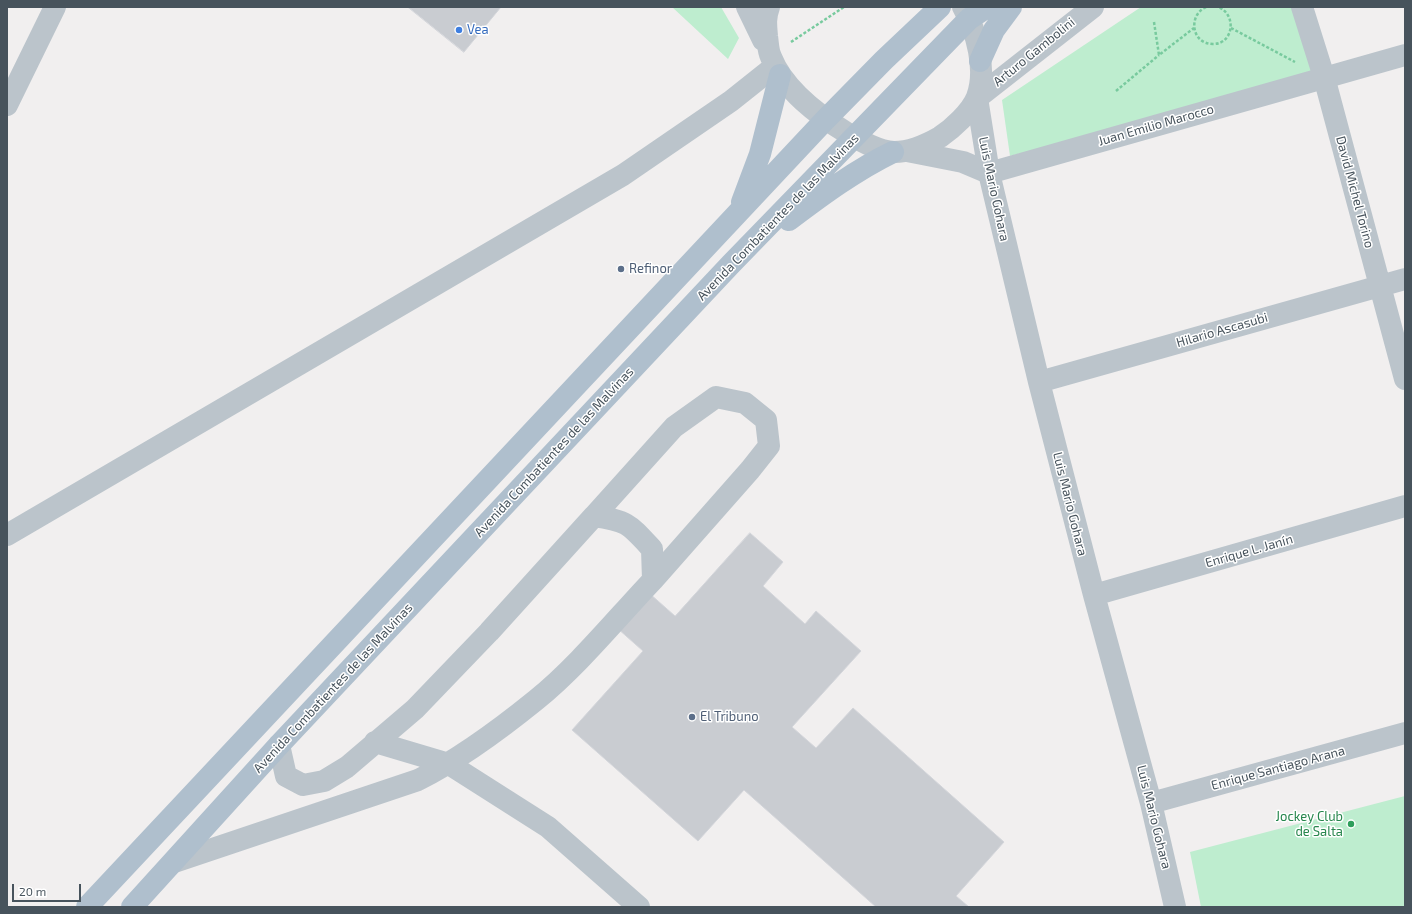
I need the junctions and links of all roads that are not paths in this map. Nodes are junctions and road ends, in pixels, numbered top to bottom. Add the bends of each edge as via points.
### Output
1 (55, 7) edge
2 (747, 7) edge
3 (769, 7) edge
4 (940, 7) edge
5 (987, 7) edge
6 (1011, 7) edge
7 (1093, 7) edge
8 (1302, 7) edge
9 (966, 13) edge
10 (1405, 55) edge
11 (980, 61) junction
12 (775, 65) junction
13 (1324, 77) junction
14 (977, 98) junction
15 (7, 105) edge
16 (825, 120) junction
17 (855, 137) junction
18 (900, 152) junction
19 (989, 174) junction
20 (738, 212) junction
21 (730, 264) junction
22 (1405, 279) edge
23 (1381, 285) junction
24 (1405, 379) edge
25 (1039, 382) junction
26 (1405, 506) edge
27 (594, 516) junction
28 (7, 535) edge
29 (653, 580) junction
30 (1094, 595) junction
31 (1405, 733) edge
32 (375, 742) junction
33 (279, 745) junction
34 (449, 764) junction
35 (1151, 803) junction
36 (174, 862) junction
37 (87, 907) edge
38 (132, 907) edge
39 (639, 907) edge
40 (1176, 907) edge

1 - 15 street
2 - 12 street
3 - 12 street via 765,18
4 - 16 main road
5 - 9 main road, Avenida Combatientes de las Malvinas
6 - 11 main road via 994,30
7 - 14 street, Arturo Gambolini
8 - 13 street, David Michel Torino
9 - 11 street
9 - 17 main road, Avenida Combatientes de las Malvinas
10 - 13 street, Juan Emilio Marocco
11 - 14 street
12 - 16 street via 813,111
12 - 20 main road via 760,154
12 - 28 street via 731,101 623,175
13 - 19 street, Juan Emilio Marocco
13 - 23 street, David Michel Torino
14 - 18 street via 961,120 945,134 930,143
14 - 19 street, Luis Mario Gohara
16 - 17 street
16 - 20 main road
17 - 18 street via 874,146
17 - 21 main road, Avenida Combatientes de las Malvinas
18 - 19 street via 963,162
18 - 21 main road via 872,162 826,192
19 - 25 street, Luis Mario Gohara
20 - 37 main road
21 - 33 main road, Avenida Combatientes de las Malvinas
22 - 23 street, Hilario Ascasubi
23 - 24 street, David Michel Torino
23 - 25 street, Hilario Ascasubi
25 - 30 street, Luis Mario Gohara
26 - 30 street, Enrique L. Janín
27 - 29 street via 616,519 631,526 652,549
27 - 29 street via 674,427 716,397 745,403 766,420 769,446
27 - 32 street via 415,709
29 - 34 street via 536,700
30 - 35 street, Luis Mario Gohara
31 - 35 street, Enrique Santiago Arana
32 - 33 street via 347,767 324,781 303,785 286,776
32 - 34 street
33 - 36 main road, Avenida Combatientes de las Malvinas
34 - 36 street via 418,780
34 - 39 street via 548,827
35 - 40 street, Luis Mario Gohara
36 - 38 main road, Avenida Combatientes de las Malvinas

